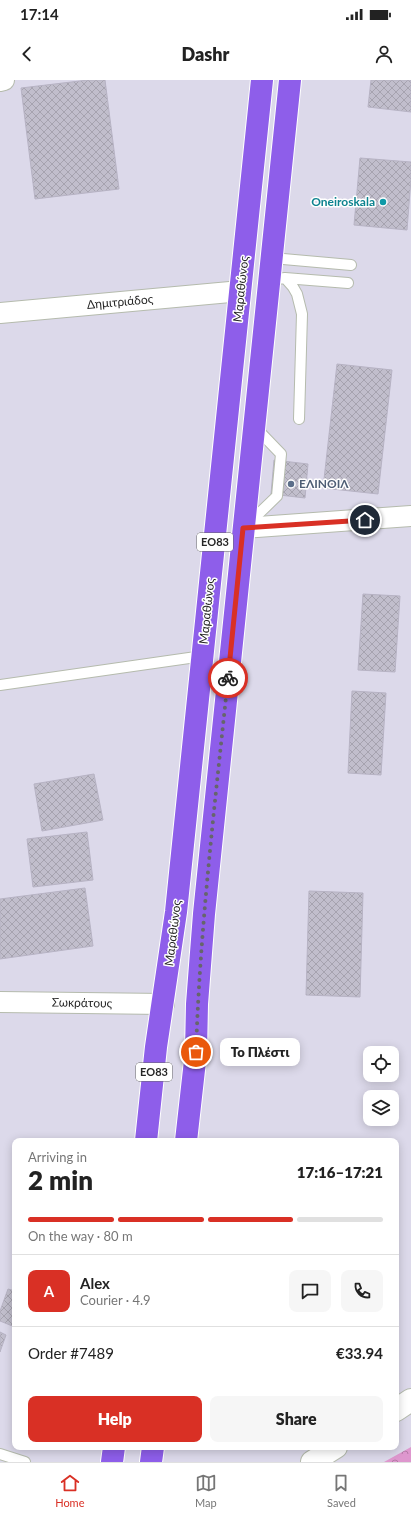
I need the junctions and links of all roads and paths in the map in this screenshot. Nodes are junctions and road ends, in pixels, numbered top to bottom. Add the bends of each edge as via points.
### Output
1 (0, 80) edge
2 (4, 80) edge
3 (262, 80) edge
4 (290, 80) edge
5 (272, 258) junction
6 (351, 265) dead end
7 (277, 279) junction
8 (348, 283) dead end
9 (241, 291) junction
10 (0, 313) edge
11 (299, 419) dead end
12 (254, 426) junction
13 (411, 516) edge
14 (243, 528) junction
15 (203, 656) junction
16 (0, 685) edge
17 (0, 1002) edge
18 (164, 1004) junction
19 (146, 1138) edge
20 (186, 1138) edge
21 (411, 1400) edge
22 (399, 1408) edge
23 (114, 1450) edge
24 (153, 1450) edge
25 (331, 1450) edge
26 (0, 1454) edge
27 (25, 1462) edge
28 (112, 1462) edge
29 (152, 1462) edge
30 (312, 1462) edge

1 - 2 street
3 - 9 main road, Μαραθώνος / ΕΟ83
4 - 5 main road, ΕΟ83
5 - 6 lane
5 - 7 main road, ΕΟ83
7 - 8 lane
7 - 11 lane via 293,287 302,314
7 - 12 main road, ΕΟ83
9 - 10 street, Δημιτριάδος
9 - 15 main road, Μαραθώνος / ΕΟ83
12 - 14 main road, ΕΟ83
12 - 14 lane via 281,454 277,496
13 - 14 street
14 - 20 main road, ΕΟ83 via 204,914 196,1052
15 - 16 lane
15 - 18 main road, Μαραθώνος / ΕΟ83
17 - 18 street, Σωκράτους
18 - 19 main road, Μαραθώνος / ΕΟ83 via 156,1047
21 - 22 street
23 - 28 main road
24 - 29 main road
25 - 30 street
26 - 27 lane

